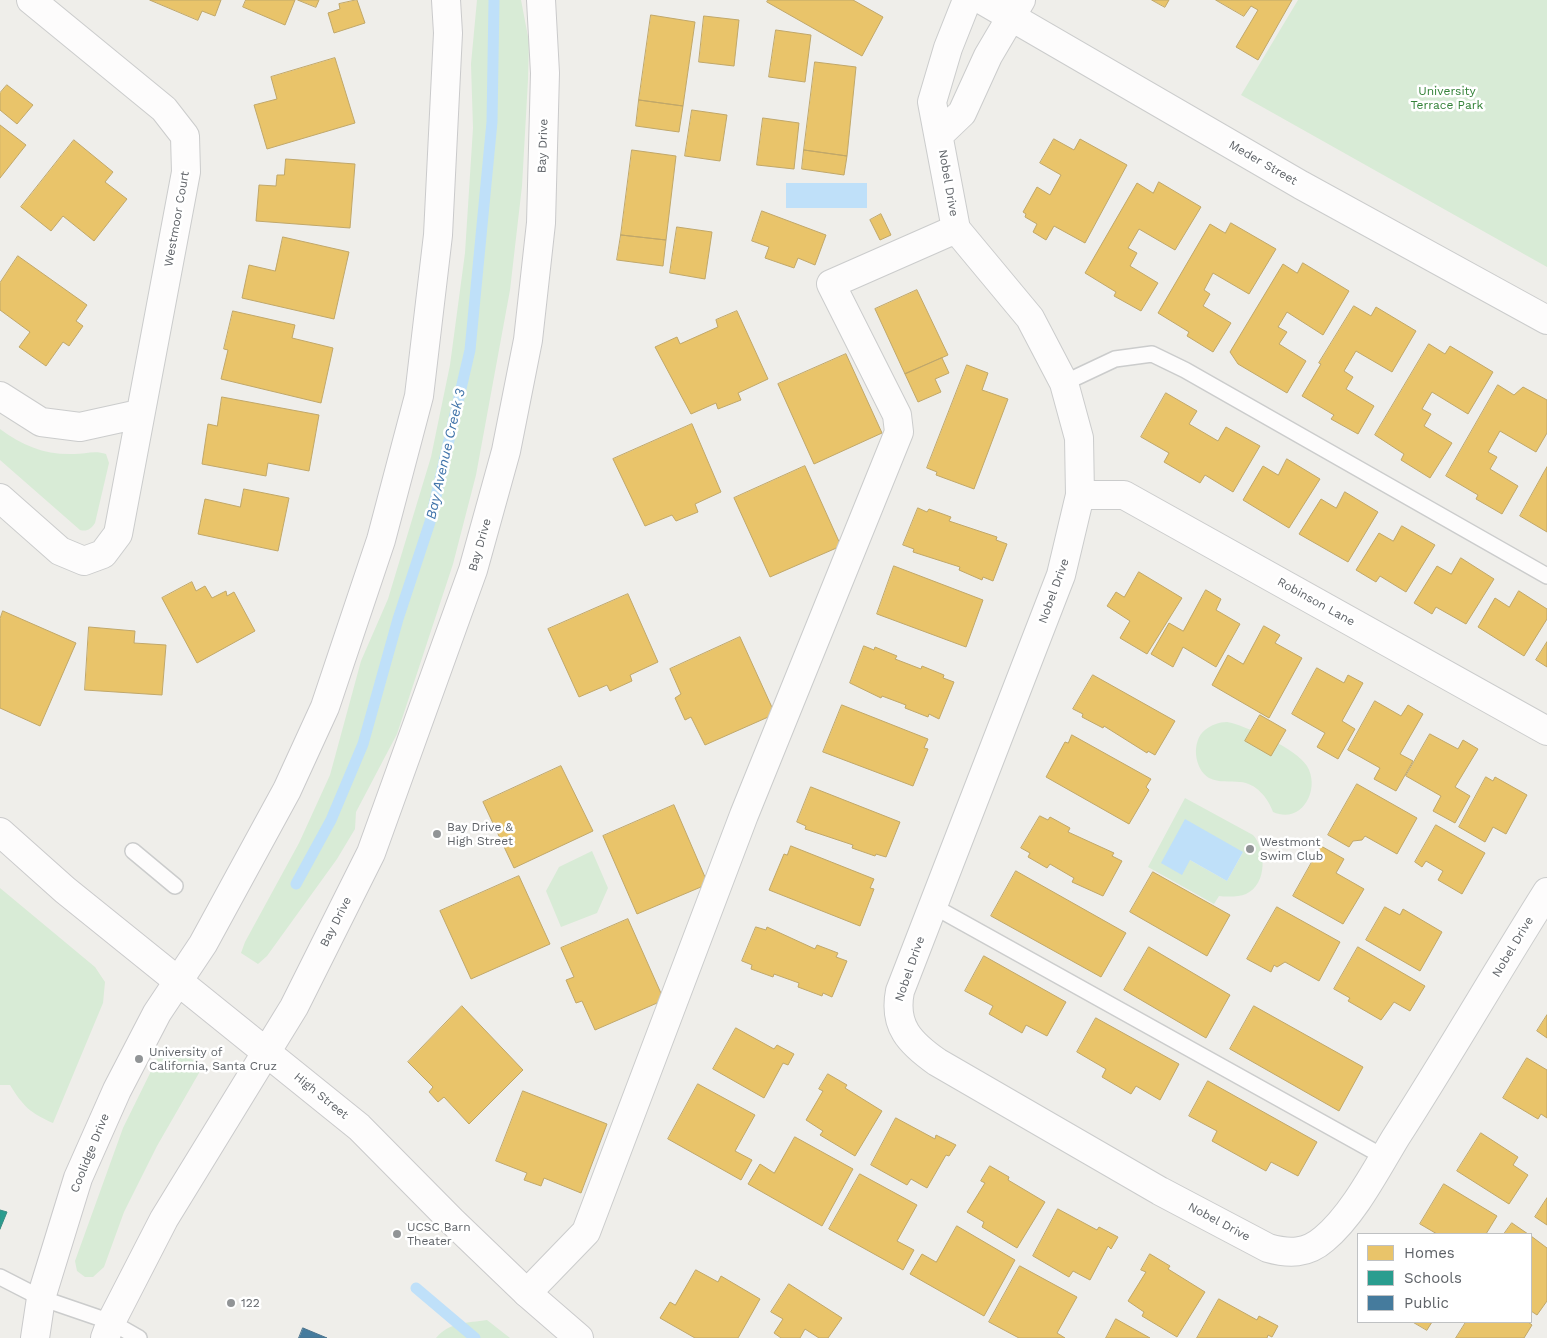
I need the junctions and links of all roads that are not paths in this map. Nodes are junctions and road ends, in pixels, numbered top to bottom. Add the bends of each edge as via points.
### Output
1 (31, 0) edge
2 (446, 0) edge
3 (541, 0) edge
4 (967, 0) edge
5 (982, 0) edge
6 (1016, 9) edge
7 (940, 134) junction
8 (956, 229) junction
9 (1547, 320) edge
10 (1064, 383) junction
11 (0, 396) edge
12 (139, 414) junction
13 (1080, 495) junction
14 (0, 498) edge
15 (1547, 576) edge
16 (1547, 731) edge
17 (0, 832) edge
18 (132, 851) dead end
19 (175, 886) dead end
20 (1547, 892) edge
21 (933, 906) junction
22 (178, 980) junction
23 (267, 1052) junction
24 (1384, 1157) junction
25 (0, 1277) edge
26 (527, 1293) junction
27 (40, 1298) junction
28 (108, 1330) edge
29 (35, 1338) edge
30 (139, 1338) edge
31 (579, 1338) edge

1 - 12 street, Westmoor Court via 164,109 185,136 186,172
2 - 22 street via 448,33 438,235 419,396 382,540 321,716 287,790 203,944
3 - 23 street, Bay Drive via 545,73 541,222 528,340 506,451 473,570 371,853 294,1007
4 - 7 street, Nobel Drive via 932,102
5 - 6 street, Meder Street
6 - 7 street, Nobel Drive via 988,56 962,113
6 - 9 street, Meder Street via 1301,185
7 - 8 street, Nobel Drive
8 - 10 street, Nobel Drive via 1030,318
8 - 26 street via 831,284 897,415 899,432 744,815 586,1232
10 - 13 street, Nobel Drive via 1079,438
10 - 15 lane via 1115,359 1152,354
11 - 12 street via 41,422 80,427
12 - 14 street, Westmoor Court via 118,534 104,554 84,561 60,551
13 - 16 street, Robinson Lane via 1124,495
13 - 21 street, Nobel Drive via 1061,575
17 - 22 street, High Street via 65,890
18 - 19 lane
20 - 24 street, Nobel Drive
21 - 24 lane
21 - 24 street, Nobel Drive via 907,970 897,1008 912,1045 1160,1191 1268,1248 1298,1252 1311,1248 1338,1227
22 - 23 street, High Street
22 - 27 street, Coolidge Drive via 117,1090 78,1178
23 - 26 street, High Street via 359,1127
23 - 28 street via 164,1219
25 - 27 lane
26 - 31 street, High Street
27 - 28 lane
27 - 29 street, Coolidge Drive
28 - 30 lane

